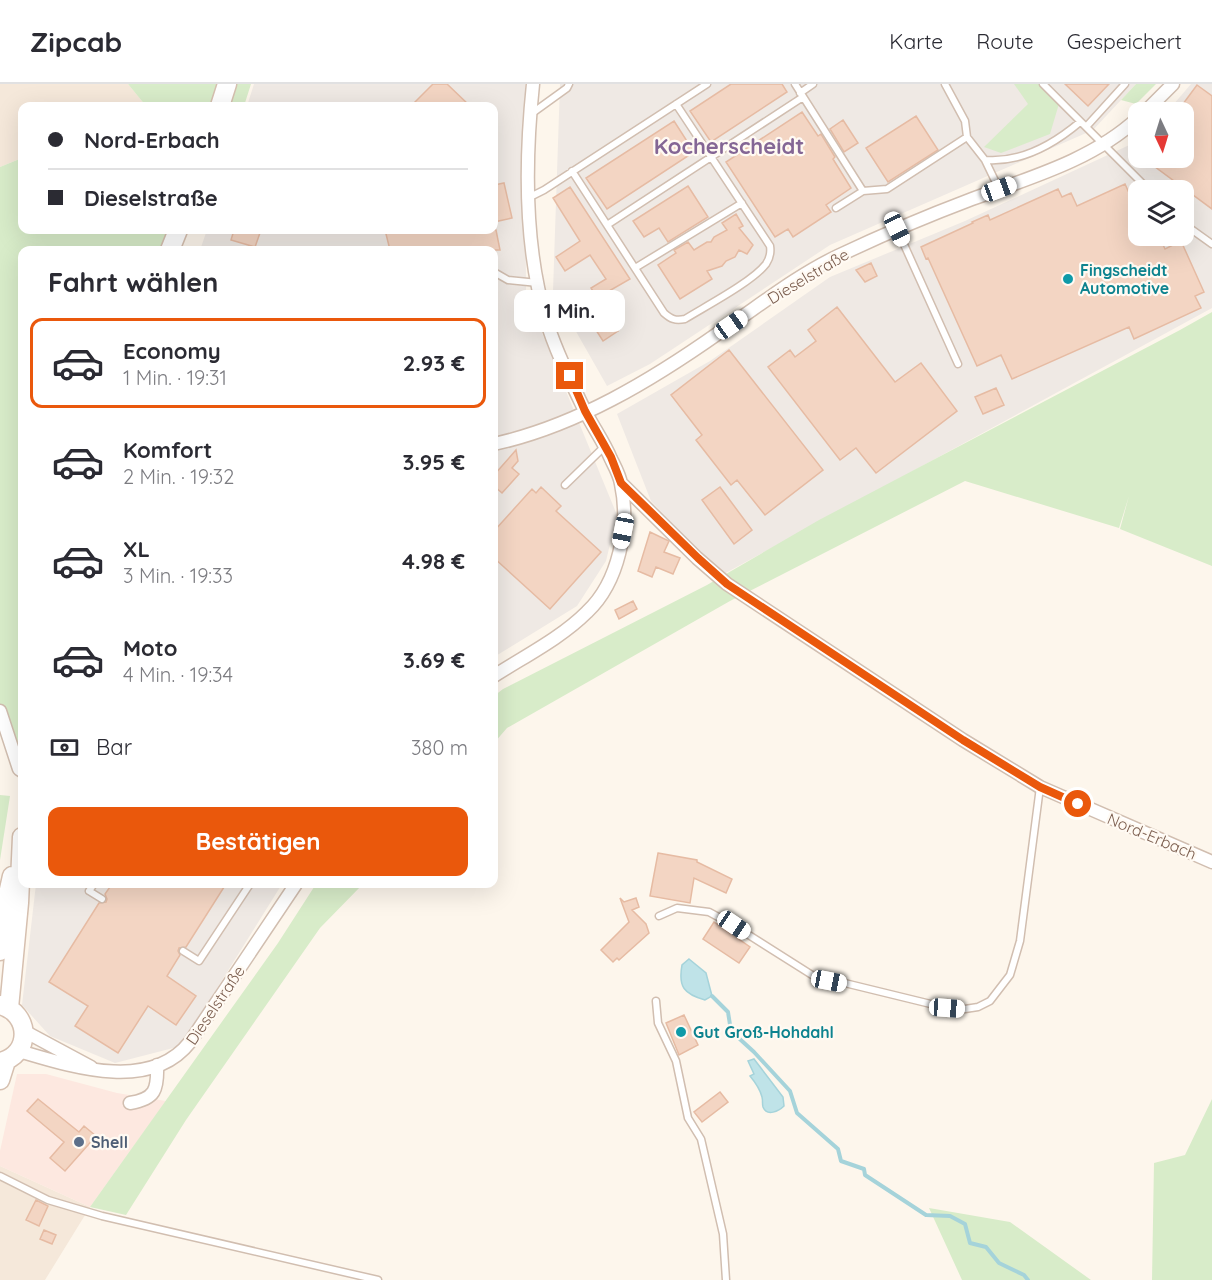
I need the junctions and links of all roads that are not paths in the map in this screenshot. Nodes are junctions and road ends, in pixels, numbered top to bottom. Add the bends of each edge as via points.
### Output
1 (228, 84) edge
2 (533, 84) edge
3 (569, 84) edge
4 (707, 84) edge
5 (795, 84) edge
6 (813, 84) edge
7 (945, 84) edge
8 (1043, 84) edge
9 (1125, 84) edge
10 (1173, 84) edge
11 (801, 95) junction
12 (222, 102) edge
13 (1155, 102) edge
14 (676, 104) junction
15 (530, 114) junction
16 (1083, 124) junction
17 (1128, 125) edge
18 (967, 138) junction
19 (1103, 144) junction
20 (711, 157) junction
21 (986, 160) junction
22 (572, 171) junction
23 (1139, 180) edge
24 (999, 189) junction
25 (863, 191) junction
26 (528, 198) junction
27 (742, 203) junction
28 (836, 208) dead end
29 (607, 225) junction
30 (897, 229) junction
31 (1194, 232) edge
32 (1212, 244) edge
33 (635, 268) junction
34 (498, 274) edge
35 (538, 283) junction
36 (958, 364) dead end
37 (585, 411) junction
38 (498, 443) edge
39 (605, 446) junction
40 (621, 483) junction
41 (566, 485) dead end
42 (498, 673) edge
43 (0, 711) edge
44 (18, 766) edge
45 (1040, 787) junction
46 (18, 846) edge
47 (1212, 862) edge
48 (20, 888) edge
49 (91, 888) edge
50 (247, 888) edge
51 (293, 888) edge
52 (102, 899) dead end
53 (659, 915) dead end
54 (0, 951) edge
55 (183, 951) dead end
56 (656, 1001) dead end
57 (4, 1007) edge
58 (24, 1031) junction
59 (8, 1058) edge
60 (157, 1065) junction
61 (98, 1071) junction
62 (0, 1080) edge
63 (130, 1103) dead end
64 (0, 1176) edge
65 (378, 1280) edge
66 (726, 1280) edge

1 - 12 main road
2 - 15 street
3 - 15 lane
4 - 14 lane
5 - 11 lane
6 - 11 lane
7 - 18 lane via 965,121
8 - 16 lane
9 - 16 lane
10 - 13 street
11 - 20 lane
11 - 25 lane
14 - 20 lane
14 - 22 lane
15 - 26 street
16 - 19 lane
16 - 21 lane via 1036,150 1001,161
17 - 19 street, Dieselstraße
18 - 21 lane
18 - 25 lane via 887,189
19 - 23 lane
19 - 24 street, Dieselstraße
20 - 27 lane
20 - 29 lane
21 - 24 lane
22 - 26 lane
22 - 29 lane
24 - 30 street, Dieselstraße
25 - 28 lane
26 - 35 street
27 - 33 lane
27 - 33 lane via 770,246 767,262 756,274 685,319 677,321 664,313
29 - 33 lane
30 - 36 lane
30 - 37 street, Dieselstraße via 818,266 665,370
31 - 32 lane
34 - 35 lane via 508,280
35 - 37 street via 546,321
37 - 38 street, Dieselstraße
37 - 39 street
39 - 40 street
39 - 41 lane
40 - 42 street via 623,531 603,591 576,622
40 - 45 street, Nord-Erbach via 727,584
43 - 44 street
45 - 47 street, Nord-Erbach
45 - 53 lane via 1020,941 1010,975 990,1001 978,1007 947,1008 812,975 710,912 677,908
46 - 54 main road
48 - 57 main road
49 - 52 lane via 89,891
50 - 55 lane via 199,961
51 - 60 street, Dieselstraße via 190,1042 175,1057
56 - 66 lane via 658,1023 676,1061 688,1118 701,1139 713,1184 723,1234
57 - 58 main road via 20,1018
58 - 59 main road via 24,1041
58 - 61 street, Dieselstraße
59 - 61 street, Dieselstraße
59 - 62 main road
60 - 61 street, Dieselstraße via 133,1071
60 - 63 street via 154,1093 144,1101
64 - 65 lane via 48,1200 102,1216

